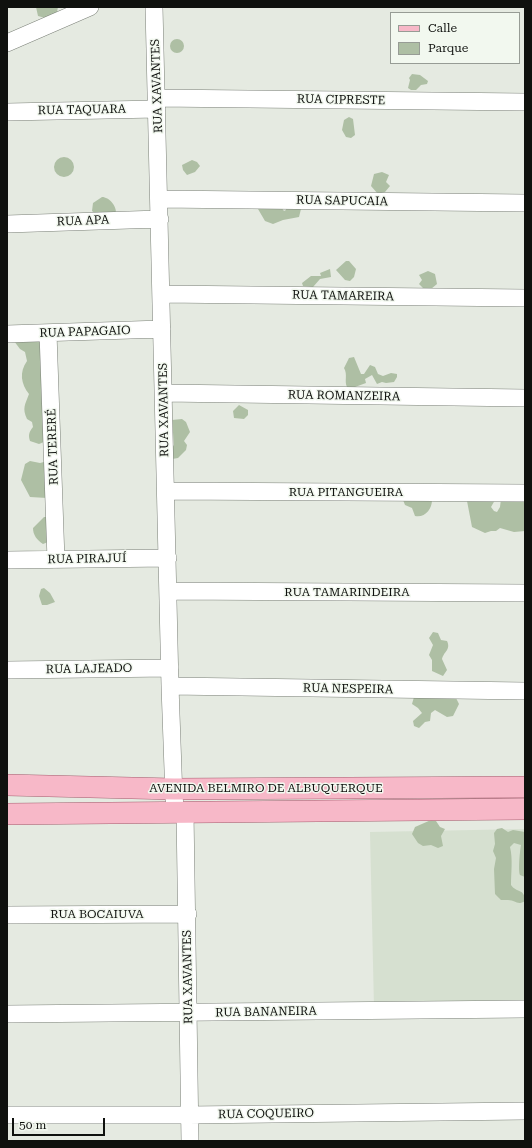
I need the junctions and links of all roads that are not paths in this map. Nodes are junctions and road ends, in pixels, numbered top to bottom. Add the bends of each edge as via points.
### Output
1 (90, 7) edge
2 (154, 7) edge
3 (7, 43) edge
4 (525, 102) edge
5 (157, 103) junction
6 (7, 112) edge
7 (159, 199) junction
8 (525, 203) edge
9 (160, 219) junction
10 (7, 224) edge
11 (162, 294) junction
12 (525, 298) edge
13 (162, 329) junction
14 (48, 333) junction
15 (7, 334) edge
16 (164, 393) junction
17 (525, 398) edge
18 (166, 491) junction
19 (525, 494) edge
20 (168, 558) junction
21 (7, 560) edge
22 (56, 560) junction
23 (169, 591) junction
24 (525, 593) edge
25 (170, 668) junction
26 (7, 670) edge
27 (170, 686) junction
28 (525, 691) edge
29 (7, 785) edge
30 (525, 787) edge
31 (174, 789) junction
32 (525, 809) edge
33 (180, 812) junction
34 (7, 814) edge
35 (188, 914) junction
36 (7, 915) edge
37 (525, 1008) edge
38 (189, 1013) junction
39 (7, 1014) edge
40 (525, 1111) edge
41 (7, 1114) edge
42 (189, 1115) junction
43 (190, 1141) edge

1 - 3 street
2 - 5 street, RUA XAVANTES
4 - 5 street, RUA CIPRESTE
5 - 6 street, RUA TAQUARA
5 - 7 street, RUA XAVANTES
7 - 8 street, RUA SAPUCAIA
7 - 9 street, RUA XAVANTES
9 - 10 street, RUA APA
9 - 11 street, RUA XAVANTES
11 - 12 street, RUA TAMAREIRA
11 - 13 street, RUA XAVANTES
13 - 14 street, RUA PAPAGAIO
13 - 16 street, RUA XAVANTES
14 - 15 street, RUA PAPAGAIO
14 - 22 street, RUA TERERÉ
16 - 17 street, RUA ROMANZEIRA
16 - 18 street, RUA XAVANTES
18 - 19 street, RUA PITANGUEIRA
18 - 20 street, RUA XAVANTES
20 - 22 street, RUA PIRAJUÍ
20 - 23 street, RUA XAVANTES
21 - 22 street, RUA PIRAJUÍ
23 - 24 street, RUA TAMARINDEIRA
23 - 25 street, RUA XAVANTES
25 - 26 street, RUA LAJEADO
25 - 27 street, RUA XAVANTES
27 - 28 street, RUA NESPEIRA
27 - 31 street, RUA XAVANTES
29 - 31 main road, AVENIDA BELMIRO DE ALBUQUERQUE
30 - 31 main road, AVENIDA BELMIRO DE ALBUQUERQUE
31 - 33 street, RUA XAVANTES
32 - 33 main road, AVENIDA BELMIRO DE ALBUQUERQUE
33 - 34 main road, AVENIDA BELMIRO DE ALBUQUERQUE
33 - 35 street, RUA XAVANTES
35 - 36 street, RUA BOCAIUVA
35 - 38 street, RUA XAVANTES
37 - 38 street, RUA BANANEIRA
38 - 39 street, RUA BANANEIRA
38 - 42 street, RUA XAVANTES
40 - 42 street, RUA COQUEIRO
41 - 42 street, RUA COQUEIRO
42 - 43 street, RUA XAVANTES

